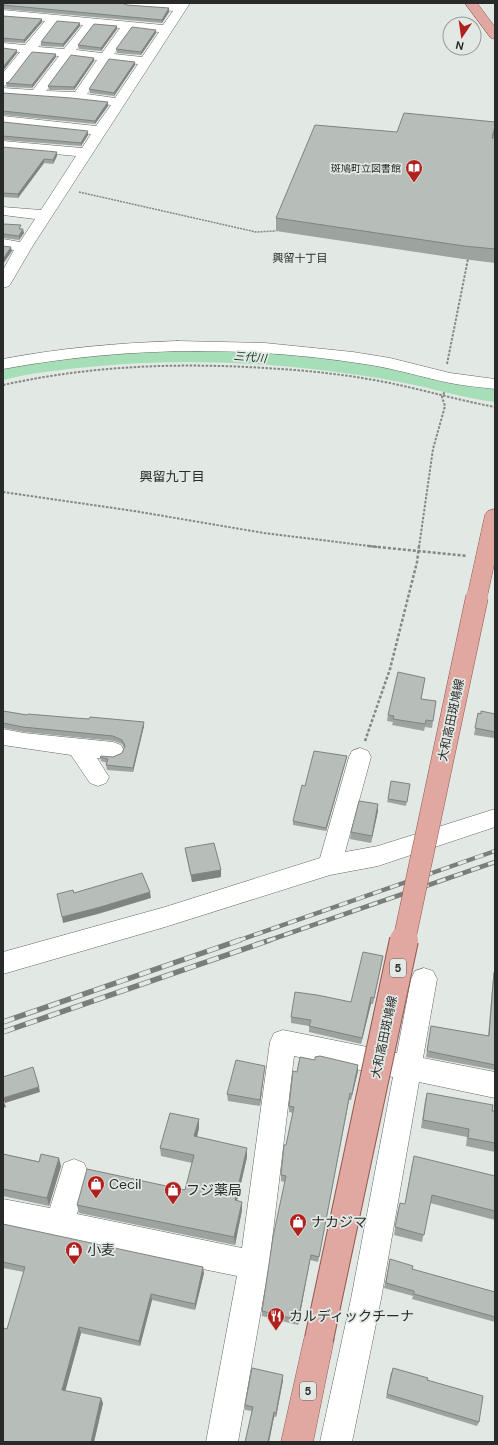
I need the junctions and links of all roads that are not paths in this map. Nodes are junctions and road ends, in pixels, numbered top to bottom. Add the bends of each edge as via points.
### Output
1 (128, 3) edge
2 (471, 3) edge
3 (182, 5) edge
4 (3, 14) edge
5 (17, 15) junction
6 (54, 18) junction
7 (91, 22) junction
8 (128, 25) junction
9 (8, 27) edge
10 (167, 29) junction
11 (495, 35) edge
12 (3, 47) edge
13 (29, 50) junction
14 (68, 53) junction
15 (106, 57) junction
16 (146, 61) junction
17 (3, 82) edge
18 (82, 91) junction
19 (3, 92) edge
20 (37, 94) junction
21 (123, 96) junction
22 (3, 120) edge
23 (100, 131) junction
24 (3, 145) edge
25 (85, 153) junction
26 (3, 212) edge
27 (44, 215) junction
28 (3, 244) edge
29 (24, 247) junction
30 (4, 281) edge
31 (3, 364) edge
32 (495, 384) edge
33 (495, 514) edge
34 (3, 737) edge
35 (78, 747) junction
36 (113, 751) dead end
37 (360, 757) road end
38 (98, 777) dead end
39 (495, 818) edge
40 (330, 865) junction
41 (3, 963) edge
42 (424, 979) dead end
43 (406, 1067) junction
44 (495, 1084) edge
45 (74, 1173) dead end
46 (3, 1213) edge
47 (59, 1226) junction
48 (254, 1265) junction
49 (222, 1442) edge
50 (297, 1442) edge
51 (336, 1442) edge

1 - 3 street
2 - 11 main road
3 - 10 street
4 - 5 street
5 - 6 street
5 - 9 street
6 - 7 street
6 - 13 street
7 - 8 street
7 - 14 street
8 - 10 street
8 - 15 street
10 - 16 street
12 - 13 street
13 - 14 street
13 - 17 street
14 - 15 street
14 - 20 street
15 - 16 street
15 - 18 street
16 - 21 street
18 - 20 street
18 - 21 street
19 - 20 street
21 - 23 street
22 - 23 street
23 - 25 street
24 - 25 street
25 - 27 street
26 - 27 street
27 - 29 street
28 - 29 street
29 - 30 street
31 - 32 street via 75,352 203,346 353,357
33 - 50 main road, 大和高田斑鳩線 / 5, bridge
34 - 35 street
35 - 36 street
35 - 38 street
37 - 40 street
39 - 40 street via 378,856
40 - 41 street via 165,917
42 - 43 street
43 - 44 street
43 - 48 street via 283,1042
43 - 51 street via 366,1299
45 - 47 street
46 - 47 street
47 - 48 street
48 - 49 street

